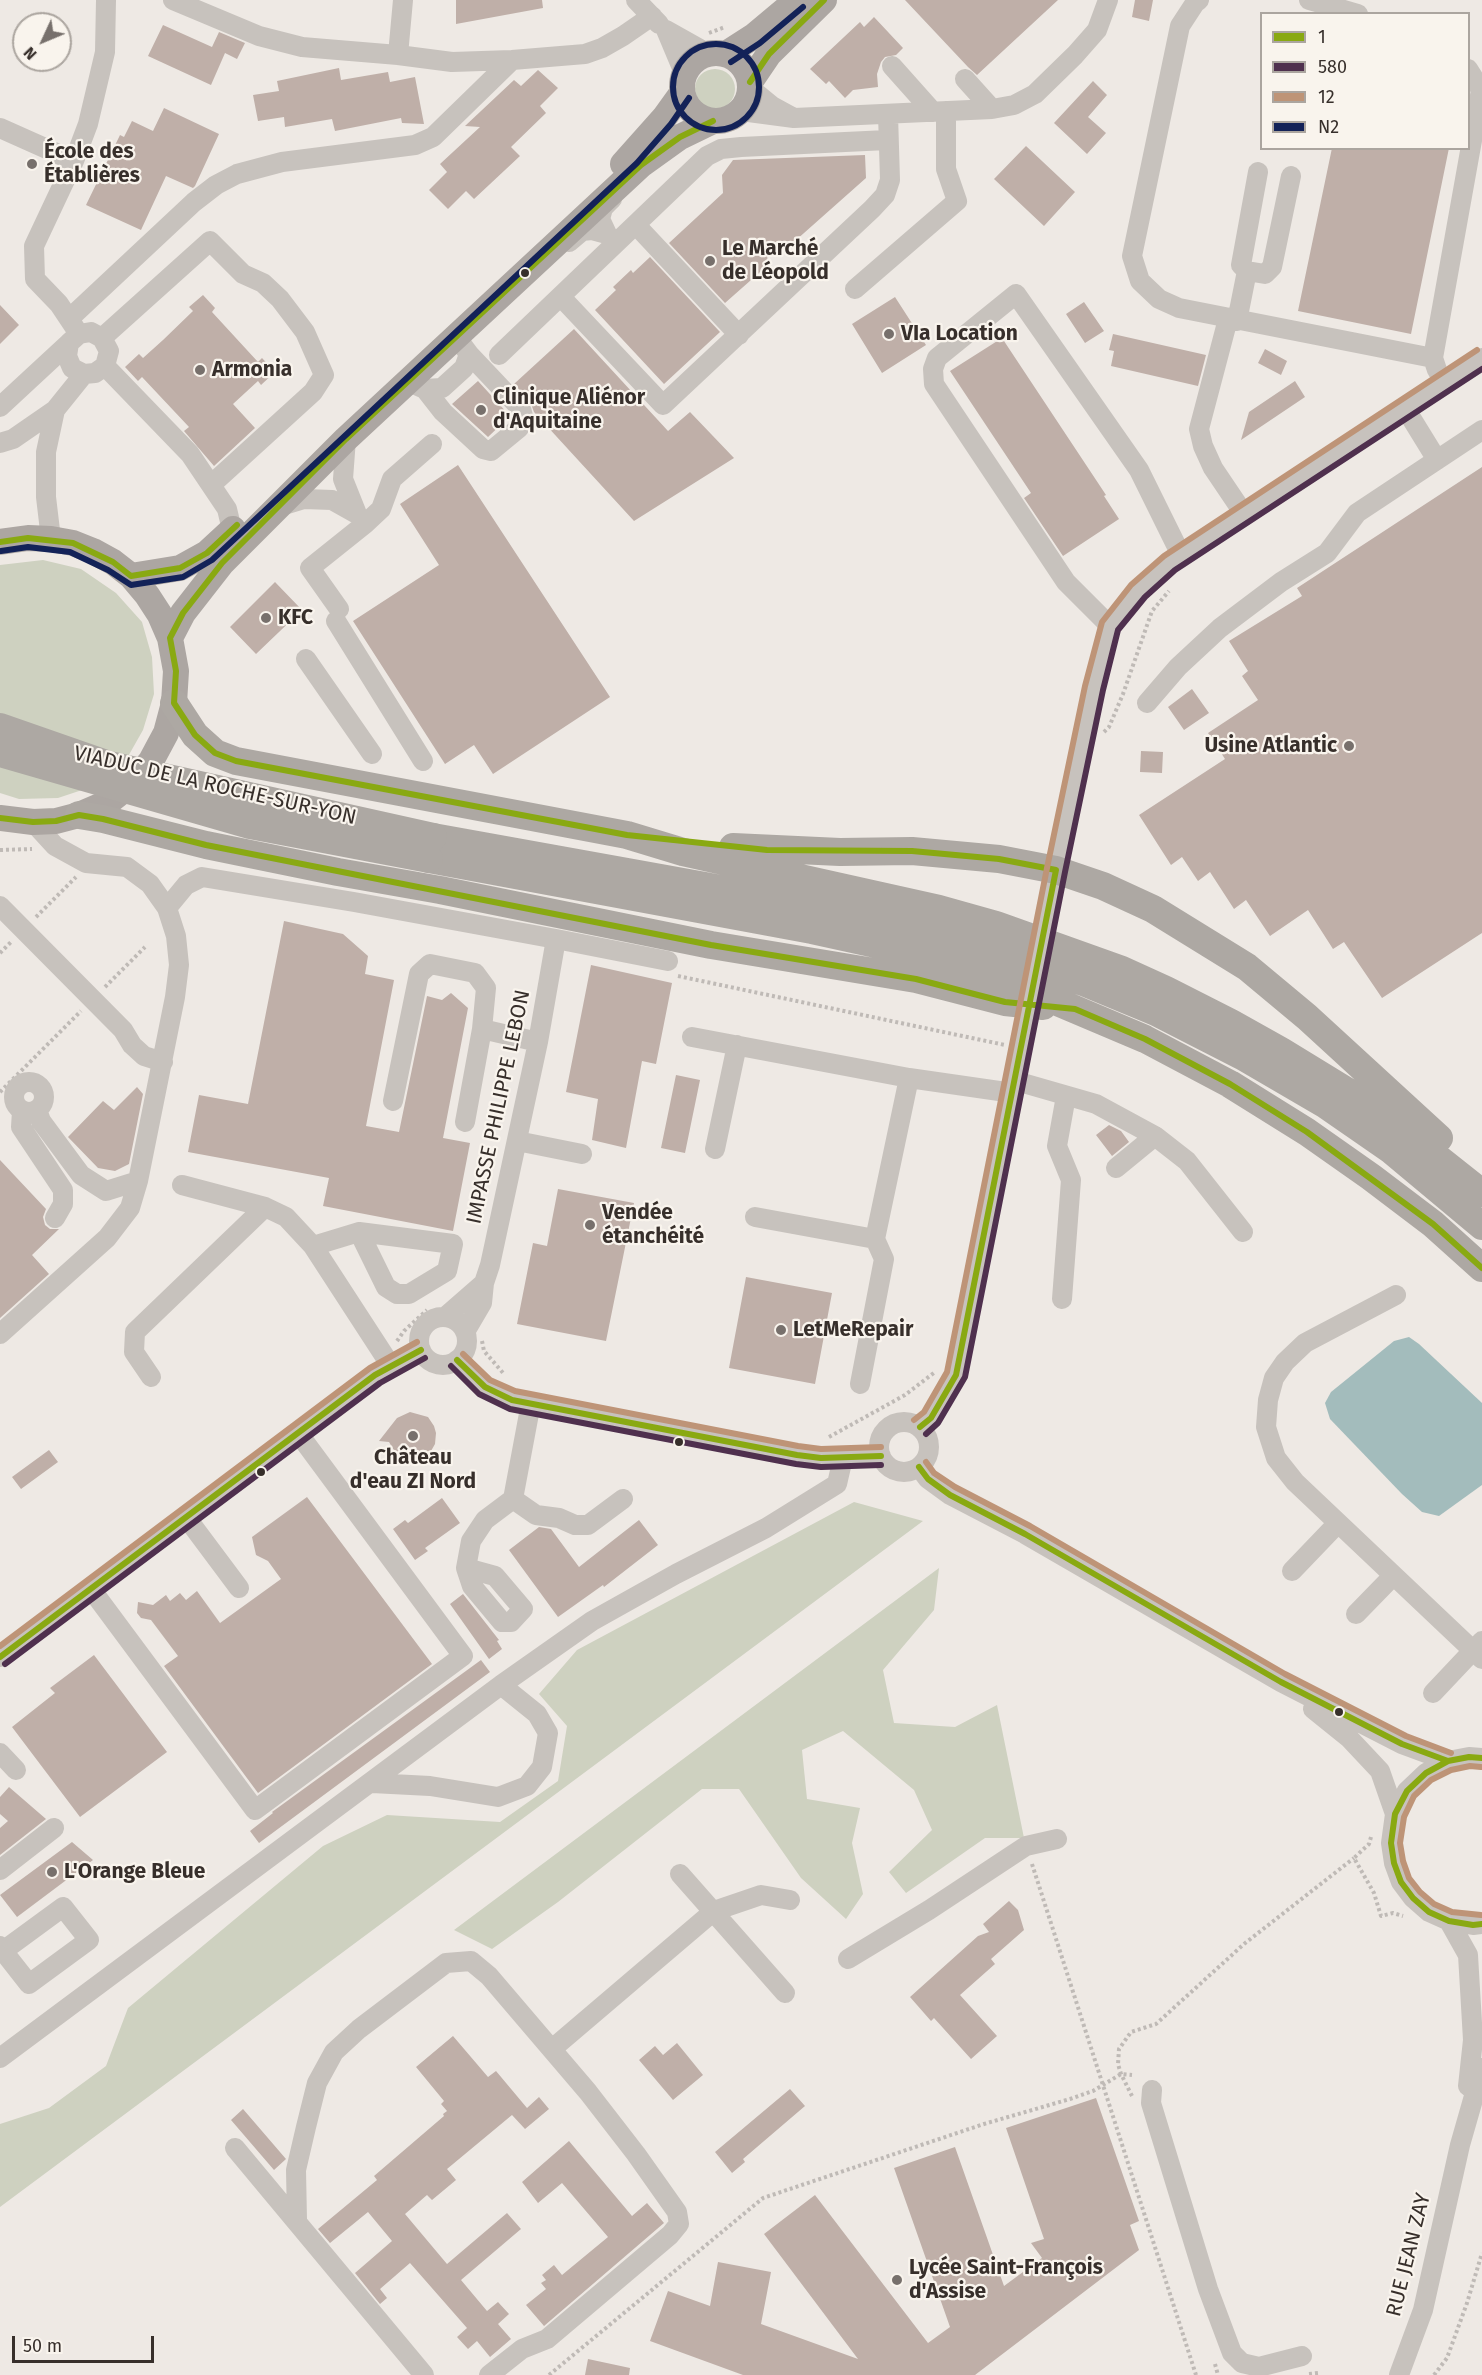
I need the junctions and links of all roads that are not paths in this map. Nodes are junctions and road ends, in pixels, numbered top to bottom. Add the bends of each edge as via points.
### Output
1 (106, 0) edge
2 (174, 0) edge
3 (403, 0) edge
4 (636, 0) edge
5 (797, 0) edge
6 (824, 0) edge
7 (1108, 0) edge
8 (1199, 0) edge
9 (1309, 0) edge
10 (1351, 12) edge
11 (659, 23) junction
12 (712, 47) junction
13 (398, 54) junction
14 (512, 60) junction
15 (892, 66) dead end
16 (1470, 72) edge
17 (965, 79) dead end
18 (683, 83) junction
19 (747, 93) junction
20 (992, 108) junction
21 (939, 111) junction
22 (888, 114) junction
23 (712, 121) junction
24 (0, 128) edge
25 (887, 140) junction
26 (667, 146) junction
27 (1470, 147) edge
28 (1469, 150) edge
29 (74, 161) junction
30 (1258, 172) dead end
31 (1291, 176) dead end
32 (636, 225) junction
33 (612, 239) junction
34 (534, 264) junction
35 (1247, 272) junction
36 (855, 289) dead end
37 (561, 297) junction
38 (1232, 320) junction
39 (73, 332) junction
40 (740, 335) junction
41 (102, 338) junction
42 (463, 345) junction
43 (499, 355) dead end
44 (1433, 358) junction
45 (1482, 358) edge
46 (105, 366) junction
47 (84, 374) junction
48 (1442, 384) junction
49 (417, 385) junction
50 (0, 407) edge
51 (1405, 408) junction
52 (55, 410) junction
53 (1482, 430) edge
54 (346, 439) junction
55 (0, 443) edge
56 (432, 444) dead end
57 (1437, 460) junction
58 (212, 484) junction
59 (276, 508) junction
60 (1244, 514) junction
61 (232, 530) junction
62 (51, 539) junction
63 (0, 542) edge
64 (1181, 555) junction
65 (130, 576) junction
66 (1110, 626) junction
67 (170, 638) junction
68 (306, 659) dead end
69 (1148, 703) dead end
70 (174, 704) junction
71 (0, 727) edge
72 (0, 753) edge
73 (372, 754) dead end
74 (423, 761) dead end
75 (79, 815) junction
76 (0, 818) edge
77 (33, 822) junction
78 (627, 835) junction
79 (431, 848) junction
80 (1056, 870) junction
81 (0, 906) edge
82 (167, 908) junction
83 (556, 939) junction
84 (668, 961) road end
85 (1075, 1009) junction
86 (170, 1026) junction
87 (482, 1029) junction
88 (123, 1030) junction
89 (692, 1037) dead end
90 (538, 1042) junction
91 (737, 1046) junction
92 (162, 1062) junction
93 (909, 1078) junction
94 (1014, 1087) junction
95 (13, 1096) edge
96 (1066, 1096) junction
97 (393, 1101) dead end
98 (465, 1122) dead end
99 (1155, 1136) junction
100 (517, 1141) junction
101 (715, 1149) dead end
102 (582, 1154) dead end
103 (1116, 1168) dead end
104 (1482, 1178) edge
105 (138, 1181) junction
106 (182, 1185) dead end
107 (1482, 1193) edge
108 (265, 1207) junction
109 (755, 1217) dead end
110 (55, 1218) dead end
111 (1482, 1226) edge
112 (359, 1232) junction
113 (1243, 1232) dead end
114 (875, 1239) junction
115 (312, 1246) junction
116 (1482, 1269) edge
117 (484, 1283) junction
118 (1396, 1295) dead end
119 (1062, 1299) dead end
120 (437, 1313) junction
121 (465, 1332) junction
122 (0, 1334) edge
123 (421, 1350) junction
124 (457, 1360) junction
125 (391, 1366) junction
126 (151, 1377) dead end
127 (860, 1384) dead end
128 (531, 1403) junction
129 (920, 1427) junction
130 (298, 1433) junction
131 (881, 1456) junction
132 (843, 1458) junction
133 (920, 1467) junction
134 (513, 1499) junction
135 (623, 1499) dead end
136 (186, 1517) junction
137 (1338, 1523) junction
138 (466, 1568) dead end
139 (1292, 1571) dead end
140 (1393, 1576) junction
141 (239, 1588) dead end
142 (91, 1589) junction
143 (1356, 1614) dead end
144 (1479, 1650) edge
145 (0, 1657) edge
146 (1281, 1682) junction
147 (501, 1685) junction
148 (1433, 1693) dead end
149 (0, 1753) edge
150 (1482, 1758) edge
151 (1449, 1761) junction
152 (16, 1770) dead end
153 (372, 1783) junction
154 (1395, 1814) junction
155 (54, 1828) dead end
156 (1057, 1839) dead end
157 (0, 1870) edge
158 (680, 1874) dead end
159 (790, 1900) dead end
160 (714, 1911) junction
161 (1449, 1921) junction
162 (1482, 1924) edge
163 (848, 1959) dead end
164 (785, 1993) dead end
165 (552, 2049) junction
166 (0, 2058) edge
167 (1482, 2068) edge
168 (1152, 2090) dead end
169 (1460, 2145) junction
170 (235, 2148) dead end
171 (297, 2220) junction
172 (1302, 2356) dead end
173 (424, 2375) edge
174 (489, 2375) edge
175 (1400, 2375) edge

1 - 29 street via 105,52 88,124
2 - 13 street via 259,36 302,46
3 - 13 street
4 - 11 street
5 - 12 main road via 754,36
6 - 19 main road via 769,54
7 - 20 street via 1097,30 1035,94 1014,105
8 - 38 street via 1180,26 1132,256 1140,281 1159,299 1179,308
9 - 10 street
11 - 12 street
11 - 14 street via 585,54
11 - 18 street
12 - 18 main road via 698,57
12 - 19 main road via 742,64
13 - 14 street via 452,62
14 - 39 street via 433,137 415,145 282,162 237,174 216,185 194,202
15 - 21 street
16 - 27 street via 1480,90
17 - 20 street
18 - 23 main road via 686,103 693,112
18 - 61 main road via 664,118 631,156
19 - 22 street via 794,118
19 - 23 main road via 732,117
20 - 21 street
21 - 22 street
21 - 36 street via 946,169 957,201
22 - 25 street
23 - 26 main road
24 - 29 street
25 - 32 street via 721,149 707,156
25 - 40 street via 890,180 885,195
26 - 33 street via 603,208 600,219
26 - 34 main road via 641,165
28 - 44 street
29 - 39 street via 34,246 35,279
30 - 35 street via 1240,264
31 - 35 street via 1272,267 1265,274
32 - 33 street
32 - 40 street
33 - 34 street via 592,230 582,231
33 - 37 street
34 - 42 main road
35 - 38 street
37 - 40 street via 663,405
37 - 43 street
38 - 44 street
38 - 60 street via 1199,429 1213,468
39 - 41 street via 91,332
39 - 47 street via 66,356 72,368
39 - 50 street
41 - 46 street via 109,351
41 - 58 street via 210,241 243,274 263,283 287,307 305,332 324,375 313,392
42 - 49 main road
42 - 49 street via 521,409 524,420 519,428 491,451 483,449
44 - 48 street
45 - 48 street
46 - 47 street
46 - 58 street via 190,454
47 - 52 street
48 - 51 street
49 - 54 main road
51 - 57 street
51 - 60 street
52 - 55 street via 13,439
52 - 62 street via 46,452
53 - 57 street
54 - 59 main road
54 - 59 street via 343,479 357,514 332,500 304,499
56 - 74 street via 392,479 381,509 310,568
57 - 69 street via 1357,513 1327,553 1220,628 1178,667
58 - 61 street via 227,509
59 - 67 main road via 222,563 183,613
60 - 64 street
61 - 65 main road via 207,553 180,568
62 - 63 main road
62 - 65 main road via 93,551
64 - 66 street via 1138,591
64 - 66 street via 1139,470 1016,294 937,358 934,384 1066,582
65 - 67 main road via 160,615
66 - 80 street
67 - 70 main road via 176,671
68 - 73 street
70 - 75 main road via 166,733 145,768 106,802
70 - 78 highway via 195,735 215,753 236,761
71 - 79 highway, VIADUC DE LA ROCHE-SUR-YON, bridge via 110,765
72 - 79 highway, VIADUC DE LA ROCHE-SUR-YON, bridge via 250,825
75 - 77 main road
75 - 85 highway via 206,845 711,945 916,979 1005,1002
76 - 77 main road
77 - 82 street via 55,846 86,862 127,867 150,884
78 - 80 highway via 767,850 912,851 999,859
78 - 107 highway via 683,852 939,909 1122,970 1241,1029 1348,1092
79 - 85 highway via 949,960
79 - 111 highway via 705,886 894,923 955,938 1086,984 1156,1012 1326,1105 1391,1150
80 - 94 street, bridge
80 - 104 highway via 1153,909 1247,967
81 - 88 street
82 - 83 street via 186,885 201,877
82 - 86 street via 176,936 179,965
83 - 84 street
83 - 90 street, IMPASSE PHILIPPE LEBON
85 - 116 highway via 1145,1039 1298,1126 1433,1224
86 - 88 street via 160,1036 147,1040
86 - 92 street
87 - 90 street
87 - 97 street via 486,988 475,973 430,964 419,974
87 - 98 street
88 - 92 street via 144,1056
89 - 91 street
90 - 100 street, IMPASSE PHILIPPE LEBON
91 - 93 street
91 - 101 street
92 - 105 street
93 - 94 street
93 - 114 street
94 - 96 street
94 - 129 street via 956,1375 931,1418
95 - 105 street via 41,1121 81,1174 106,1191
95 - 110 street via 21,1127 63,1190 63,1204
96 - 99 street via 1096,1104
96 - 119 street via 1057,1146 1071,1180
99 - 103 street
99 - 113 street via 1187,1161
100 - 102 street
100 - 117 street, IMPASSE PHILIPPE LEBON
105 - 122 street via 130,1208 106,1238
106 - 108 street
108 - 115 street via 286,1217
108 - 126 street via 135,1332 134,1352
109 - 114 street
112 - 112 street via 453,1244 447,1270 409,1294 397,1294 386,1287
112 - 115 street
114 - 127 street via 885,1259
115 - 125 street
117 - 120 street
117 - 121 street, IMPASSE PHILIPPE LEBON via 482,1303
118 - 137 street via 1305,1344 1285,1362 1268,1400 1266,1427 1276,1458
120 - 121 street via 458,1322
120 - 123 street via 419,1336
121 - 124 street via 465,1350
123 - 124 street via 425,1358 441,1365
123 - 125 street
124 - 128 street via 485,1387
125 - 130 street
128 - 132 street via 797,1455
128 - 134 street
129 - 131 street via 905,1422 890,1426 880,1440
129 - 133 street via 930,1448
130 - 136 street
130 - 142 street via 463,1656 255,1810
131 - 132 street
131 - 133 street via 898,1471
132 - 147 street via 837,1484 766,1528 592,1621
133 - 146 street via 928,1479 950,1495
134 - 135 street via 536,1515 575,1525 588,1525
134 - 138 street via 485,1520 471,1541
136 - 141 street
136 - 142 street
137 - 139 street
137 - 140 street
140 - 143 street
140 - 144 street
142 - 145 street
144 - 148 street
146 - 151 street via 1402,1744
146 - 154 street via 1349,1738 1380,1771
147 - 153 street
147 - 153 street via 537,1714 548,1733 542,1767 526,1786 498,1797 430,1786
149 - 152 street
150 - 151 street
151 - 154 street via 1426,1773 1407,1791
153 - 166 street
154 - 161 street via 1391,1843 1401,1882 1430,1912
155 - 157 street
156 - 163 street via 1026,1846
158 - 160 street
159 - 160 street via 761,1895
160 - 164 street
160 - 165 street
161 - 162 street
161 - 169 street via 1468,1955 1472,2005 1473,2040
165 - 171 street via 489,1976 471,1961 446,1963 334,2052 317,2083 296,2170
165 - 174 street via 636,2154 677,2212 678,2224 547,2339 522,2349
167 - 169 street
168 - 172 street via 1151,2103 1232,2353 1242,2363 1259,2367
169 - 175 street, RUE JEAN ZAY via 1423,2310
170 - 171 street
171 - 173 street

